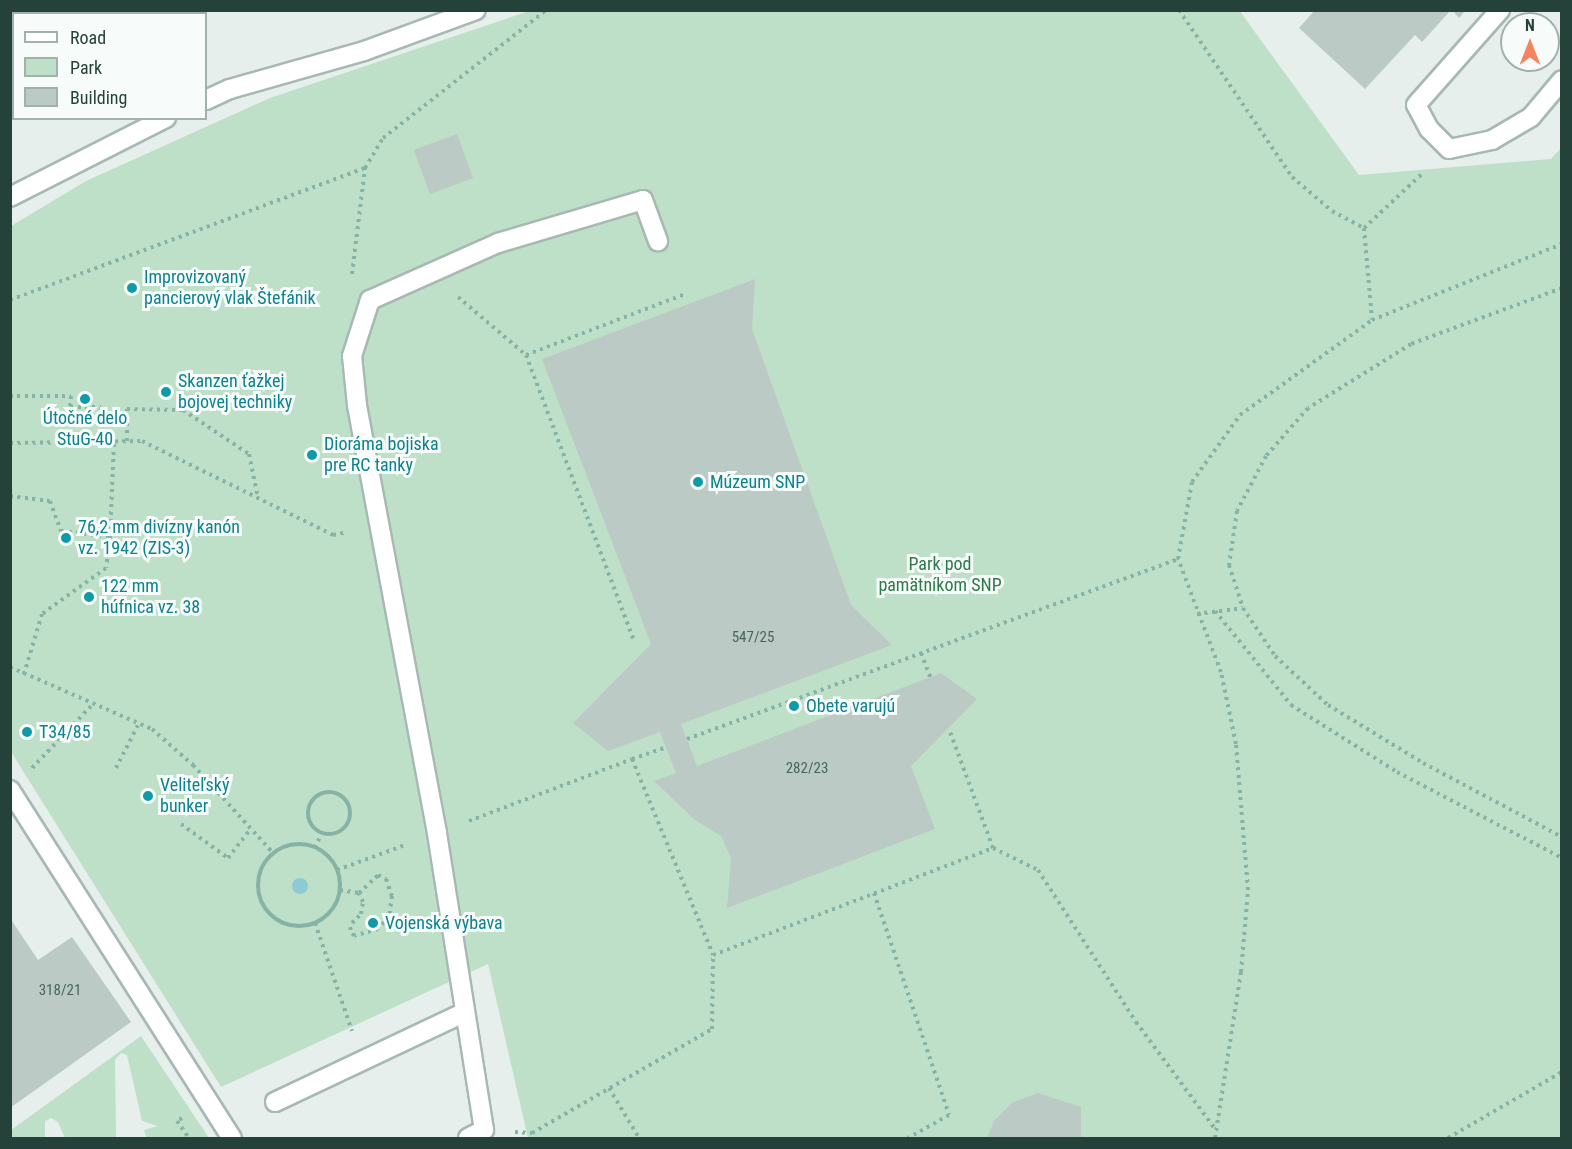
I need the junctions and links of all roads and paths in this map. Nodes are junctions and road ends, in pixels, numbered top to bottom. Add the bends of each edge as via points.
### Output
1 (476, 10) edge
2 (546, 10) edge
3 (1179, 10) edge
4 (1500, 10) edge
5 (1562, 80) edge
6 (207, 100) edge
7 (162, 120) edge
8 (1449, 149) junction
9 (365, 168) junction
10 (10, 197) edge
11 (1364, 228) junction
12 (658, 240) dead end
13 (1562, 244) edge
14 (429, 272) junction
15 (1562, 288) edge
16 (685, 294) dead end
17 (10, 300) edge
18 (370, 300) junction
19 (1372, 320) junction
20 (526, 355) junction
21 (10, 396) edge
22 (127, 441) junction
23 (101, 442) junction
24 (114, 442) junction
25 (10, 443) edge
26 (10, 496) edge
27 (258, 498) junction
28 (380, 528) junction
29 (110, 537) junction
30 (1178, 559) junction
31 (1243, 608) junction
32 (1215, 610) junction
33 (1197, 614) junction
34 (634, 641) dead end
35 (921, 653) junction
36 (10, 667) edge
37 (24, 674) junction
38 (930, 677) dead end
39 (93, 704) junction
40 (139, 723) junction
41 (949, 729) dead end
42 (687, 739) dead end
43 (666, 747) dead end
44 (632, 759) junction
45 (116, 768) dead end
46 (28, 771) dead end
47 (10, 790) edge
48 (181, 824) dead end
49 (251, 829) junction
50 (322, 832) junction
51 (437, 833) junction
52 (1562, 837) edge
53 (315, 848) junction
54 (993, 848) junction
55 (273, 853) junction
56 (1562, 858) edge
57 (337, 870) junction
58 (340, 890) junction
59 (359, 893) junction
60 (874, 893) junction
61 (315, 923) junction
62 (713, 955) junction
63 (465, 1012) junction
64 (362, 1060) junction
65 (1562, 1072) edge
66 (609, 1088) junction
67 (275, 1102) dead end
68 (1217, 1131) junction
69 (532, 1132) dead end
70 (232, 1138) edge
71 (468, 1138) edge
72 (639, 1138) edge
73 (908, 1138) edge
74 (1215, 1138) edge
75 (1448, 1138) edge

1 - 6 street via 364,51 230,89
2 - 9 path via 383,138
3 - 11 path via 1292,177 1332,211
4 - 8 street via 1416,105 1429,129
5 - 8 street via 1531,117 1492,141
7 - 10 street
8 - 11 path
9 - 17 path
9 - 18 path via 351,280
11 - 19 path
12 - 14 street via 643,200 498,243
13 - 19 path
14 - 18 street
14 - 20 path
15 - 31 path via 1411,344 1308,408 1266,456 1237,511 1229,566
16 - 20 path
18 - 28 street via 352,356
19 - 30 path via 1240,415 1192,482
20 - 34 path
21 - 23 path via 71,396 70,408 101,408
22 - 24 path
22 - 27 path via 142,441
22 - 27 path via 127,409 183,411 249,454
23 - 24 path
23 - 25 path
24 - 29 path
26 - 29 path via 50,501 61,531
27 - 28 path via 333,535
28 - 51 street
29 - 37 path via 106,568 42,614
30 - 33 path
30 - 35 path
31 - 32 path
31 - 52 path via 1275,656 1328,705 1423,763
32 - 33 path
32 - 56 path via 1291,705 1397,771
33 - 68 path via 1221,672 1236,744 1248,890 1241,972
35 - 38 path
35 - 42 path
36 - 37 path
37 - 39 path
39 - 40 path
39 - 46 path
40 - 45 path
40 - 49 path via 152,729 193,765
41 - 54 path
43 - 44 path
44 - 51 path
44 - 62 path
47 - 70 street
48 - 49 path via 228,858
49 - 55 path
50 - 50 path via 336,832 347,824 348,803 337,794 323,793 310,806 309,819
50 - 53 path
51 - 57 path
51 - 63 street
53 - 55 path via 297,844
53 - 57 path via 331,859
54 - 60 path
54 - 68 path via 1038,870 1136,1022
55 - 61 path via 264,862 257,887 267,912 289,926
57 - 58 path
58 - 59 path
58 - 61 path via 332,911
59 - 59 path via 378,875 386,879 392,896 389,917 378,929 354,936 352,923 361,914 363,902
60 - 62 path
60 - 73 path via 949,1115
61 - 64 path
62 - 66 path via 712,1029
63 - 64 street
63 - 71 street via 484,1130
64 - 67 street
65 - 75 path
66 - 69 path
66 - 72 path
68 - 74 path

